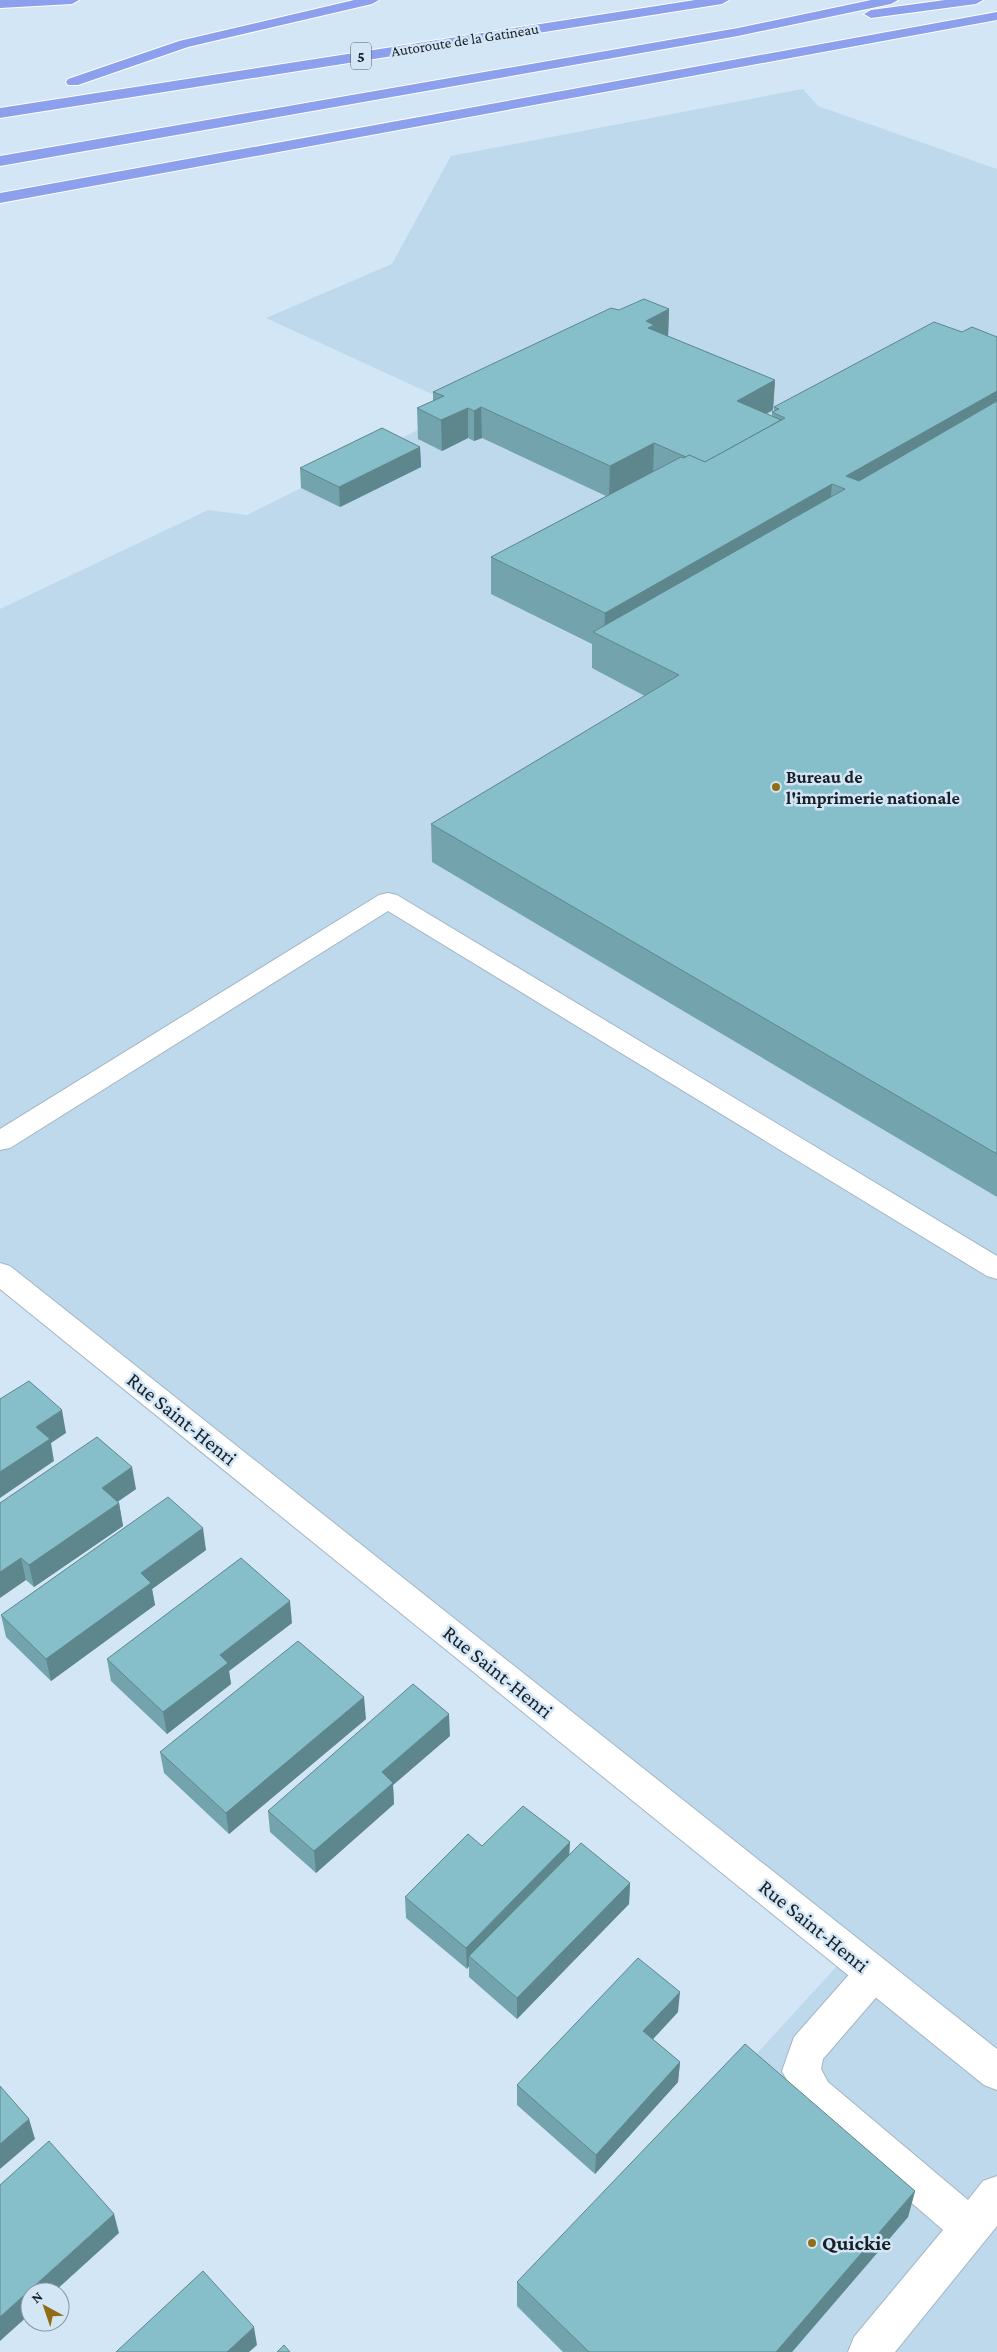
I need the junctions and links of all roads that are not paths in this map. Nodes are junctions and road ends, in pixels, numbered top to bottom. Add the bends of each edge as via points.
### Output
1 (72, 0) edge
2 (372, 0) edge
3 (722, 0) edge
4 (891, 0) edge
5 (976, 0) edge
6 (0, 4) edge
7 (997, 16) edge
8 (738, 32) junction
9 (150, 70) dead end
10 (73, 82) junction
11 (55, 85) dead end
12 (0, 112) edge
13 (0, 162) edge
14 (0, 198) edge
15 (0, 1141) edge
16 (997, 1269) edge
17 (0, 1273) edge
18 (873, 1974) junction
19 (997, 2072) edge
20 (997, 2195) edge
21 (970, 2228) junction
22 (869, 2352) edge

1 - 6 highway
2 - 10 highway via 184,44
3 - 12 highway, Autoroute de la Gatineau / 5
4 - 8 highway
5 - 8 highway
7 - 14 highway
8 - 13 highway
9 - 10 highway
10 - 11 highway
15 - 16 street via 388,900
17 - 18 street, Rue Saint-Henri
18 - 19 street, Rue Saint-Henri
18 - 21 street via 807,2050 801,2071 815,2095
20 - 21 street
21 - 22 street

